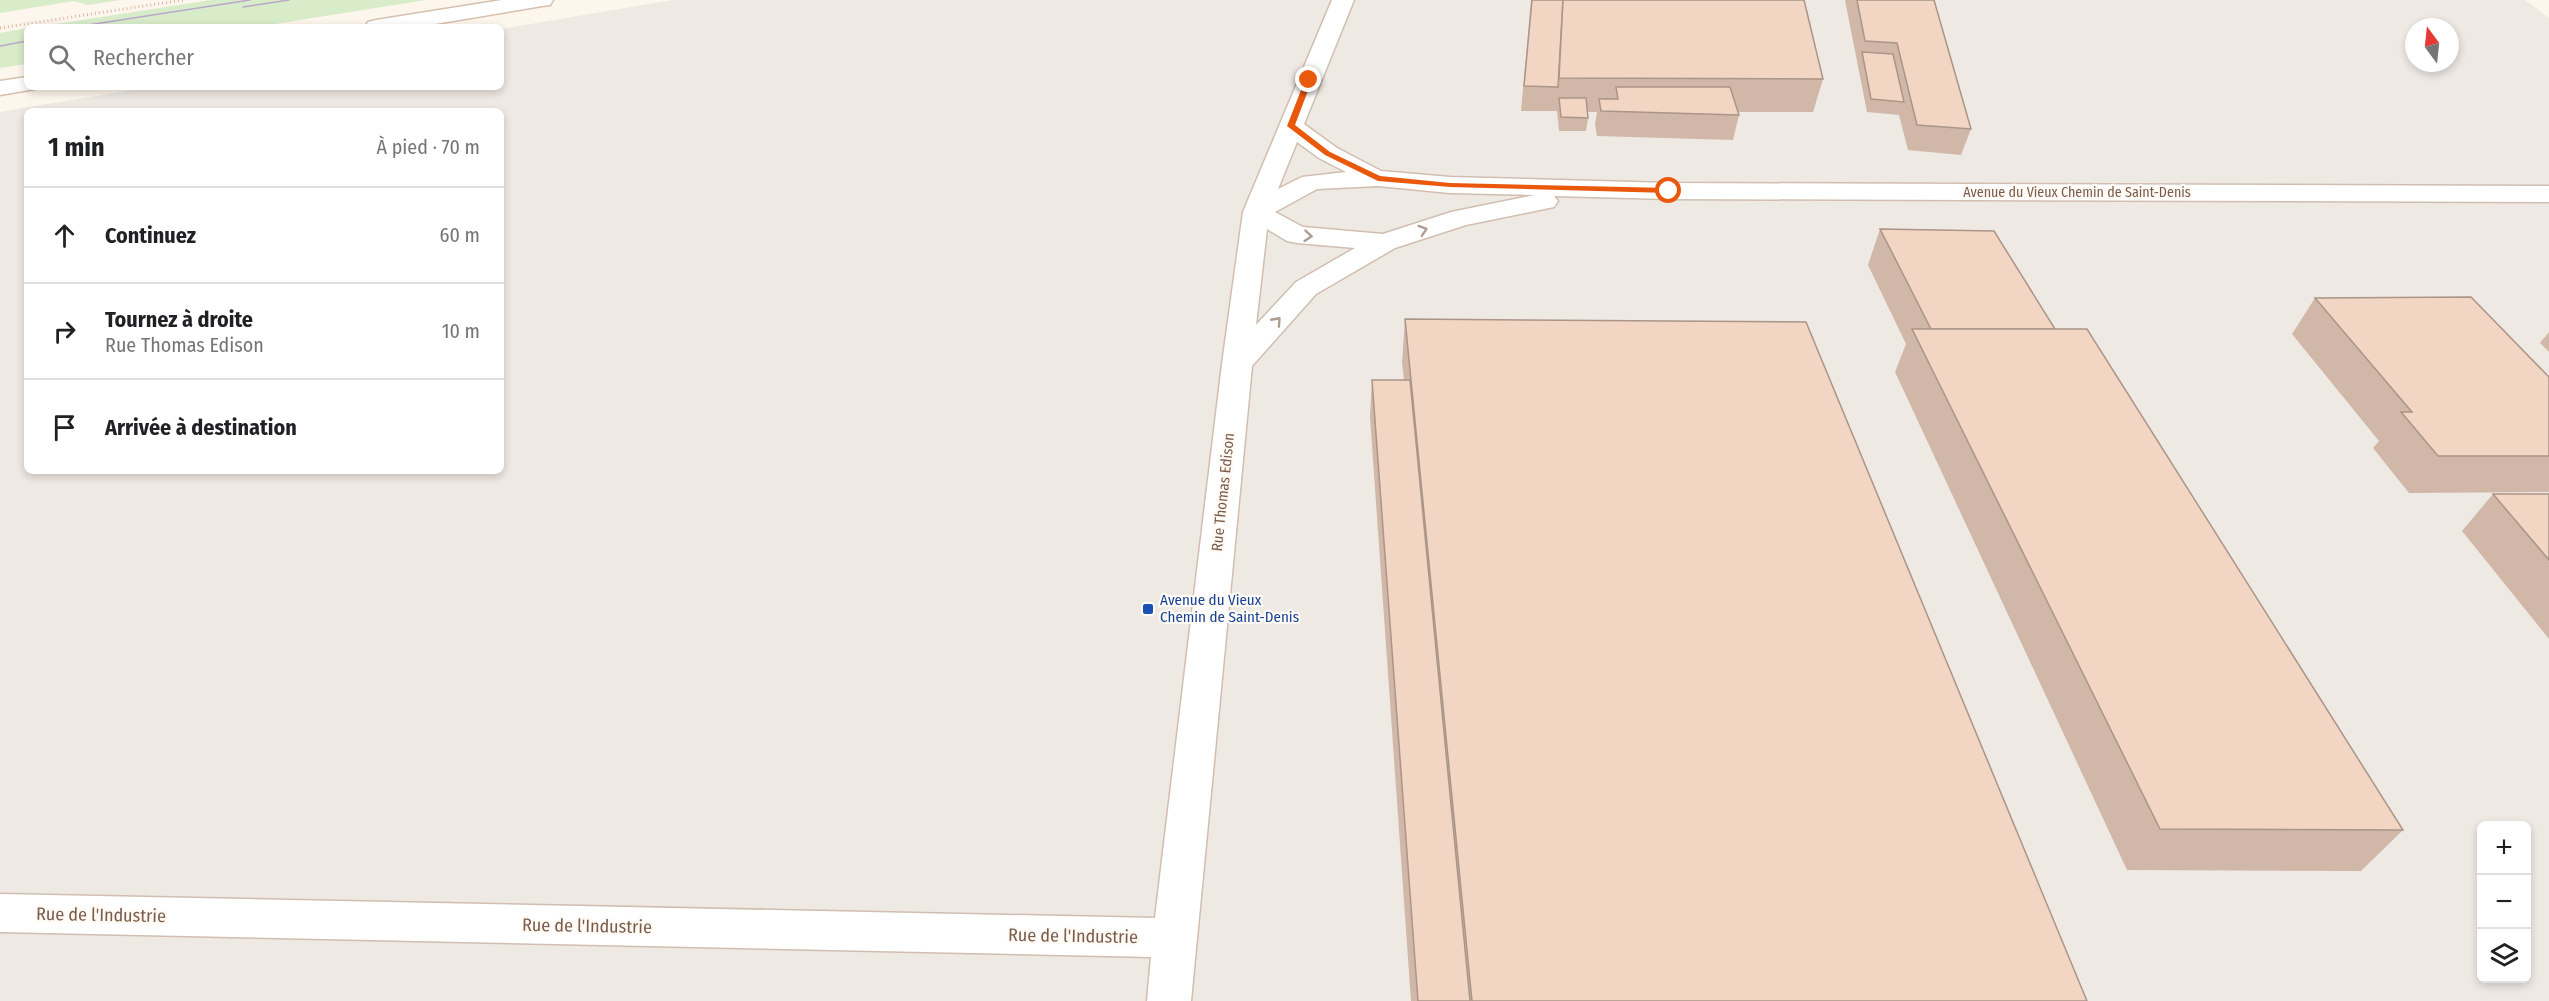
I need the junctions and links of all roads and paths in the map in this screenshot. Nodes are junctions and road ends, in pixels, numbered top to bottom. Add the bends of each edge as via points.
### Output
1 (183, 0) edge
2 (542, 0) edge
3 (1343, 0) edge
4 (24, 24) edge
5 (26, 24) edge
6 (394, 24) edge
7 (0, 28) edge
8 (24, 84) edge
9 (0, 88) edge
10 (1291, 126) junction
11 (1378, 178) junction
12 (1606, 190) junction
13 (2549, 194) edge
14 (1256, 212) junction
15 (1385, 242) junction
16 (1237, 364) junction
17 (0, 913) edge
18 (1174, 938) junction
19 (1169, 1001) edge

1 - 5 path
2 - 6 street
3 - 10 street, Rue Thomas Edison
4 - 7 path
8 - 9 street
10 - 11 street, Avenue du Vieux Chemin de Saint-Denis via 1328,153
10 - 14 street, Rue Thomas Edison
11 - 12 street, Avenue du Vieux Chemin de Saint-Denis via 1450,185
11 - 14 street, Avenue du Vieux Chemin de Saint-Denis via 1311,182
12 - 13 street, Avenue du Vieux Chemin de Saint-Denis
15 -> 12 street, Avenue du Vieux Chemin de Saint-Denis via 1460,218
14 -> 15 street, Avenue du Vieux Chemin de Saint-Denis via 1297,235
14 - 16 street, Rue Thomas Edison
16 -> 15 street, Avenue du Vieux Chemin de Saint-Denis via 1306,288
16 - 18 street, Rue Thomas Edison
17 - 18 street, Rue de l'Industrie
18 - 19 street, Rue Thomas Edison

